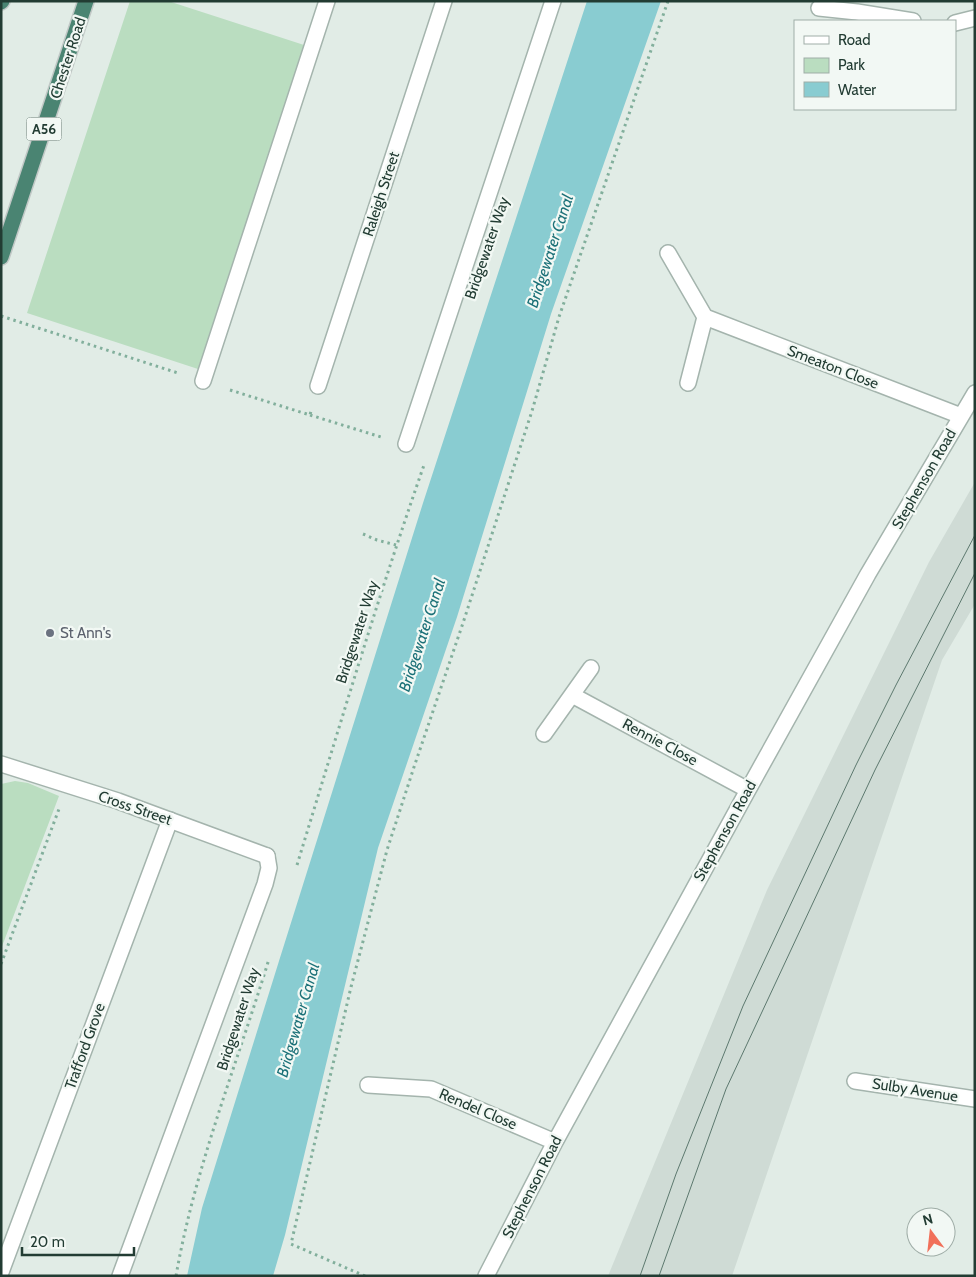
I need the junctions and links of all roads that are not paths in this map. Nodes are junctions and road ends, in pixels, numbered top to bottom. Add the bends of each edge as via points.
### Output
1 (86, 1) edge
2 (327, 1) edge
3 (444, 1) edge
4 (553, 1) edge
5 (857, 7) edge
6 (819, 8) dead end
7 (975, 18) edge
8 (909, 20) edge
9 (956, 23) edge
10 (668, 253) dead end
11 (1, 257) edge
12 (705, 317) junction
13 (203, 381) road end
14 (688, 383) dead end
15 (318, 386) road end
16 (975, 393) edge
17 (960, 416) junction
18 (406, 444) road end
19 (591, 668) dead end
20 (572, 695) junction
21 (544, 734) dead end
22 (1, 764) edge
23 (748, 790) junction
24 (170, 820) junction
25 (855, 1081) dead end
26 (368, 1085) dead end
27 (975, 1099) edge
28 (555, 1142) junction
29 (1, 1272) edge
30 (120, 1276) edge
31 (486, 1276) edge

1 - 11 highway, Chester Road / A56
2 - 13 street
3 - 15 street, Raleigh Street
4 - 18 street
5 - 6 street
5 - 8 street
7 - 9 street
10 - 12 street
12 - 14 street
12 - 17 street, Smeaton Close
16 - 17 street, Stephenson Road
17 - 23 street, Stephenson Road
19 - 20 street
20 - 21 street
20 - 23 street, Rennie Close
22 - 24 street, Cross Street
23 - 28 street, Stephenson Road
24 - 29 street, Trafford Grove
24 - 30 street, Cross Street via 267,856 269,868
25 - 27 street, Sulby Avenue
26 - 28 street, Rendel Close via 431,1089
28 - 31 street, Stephenson Road

